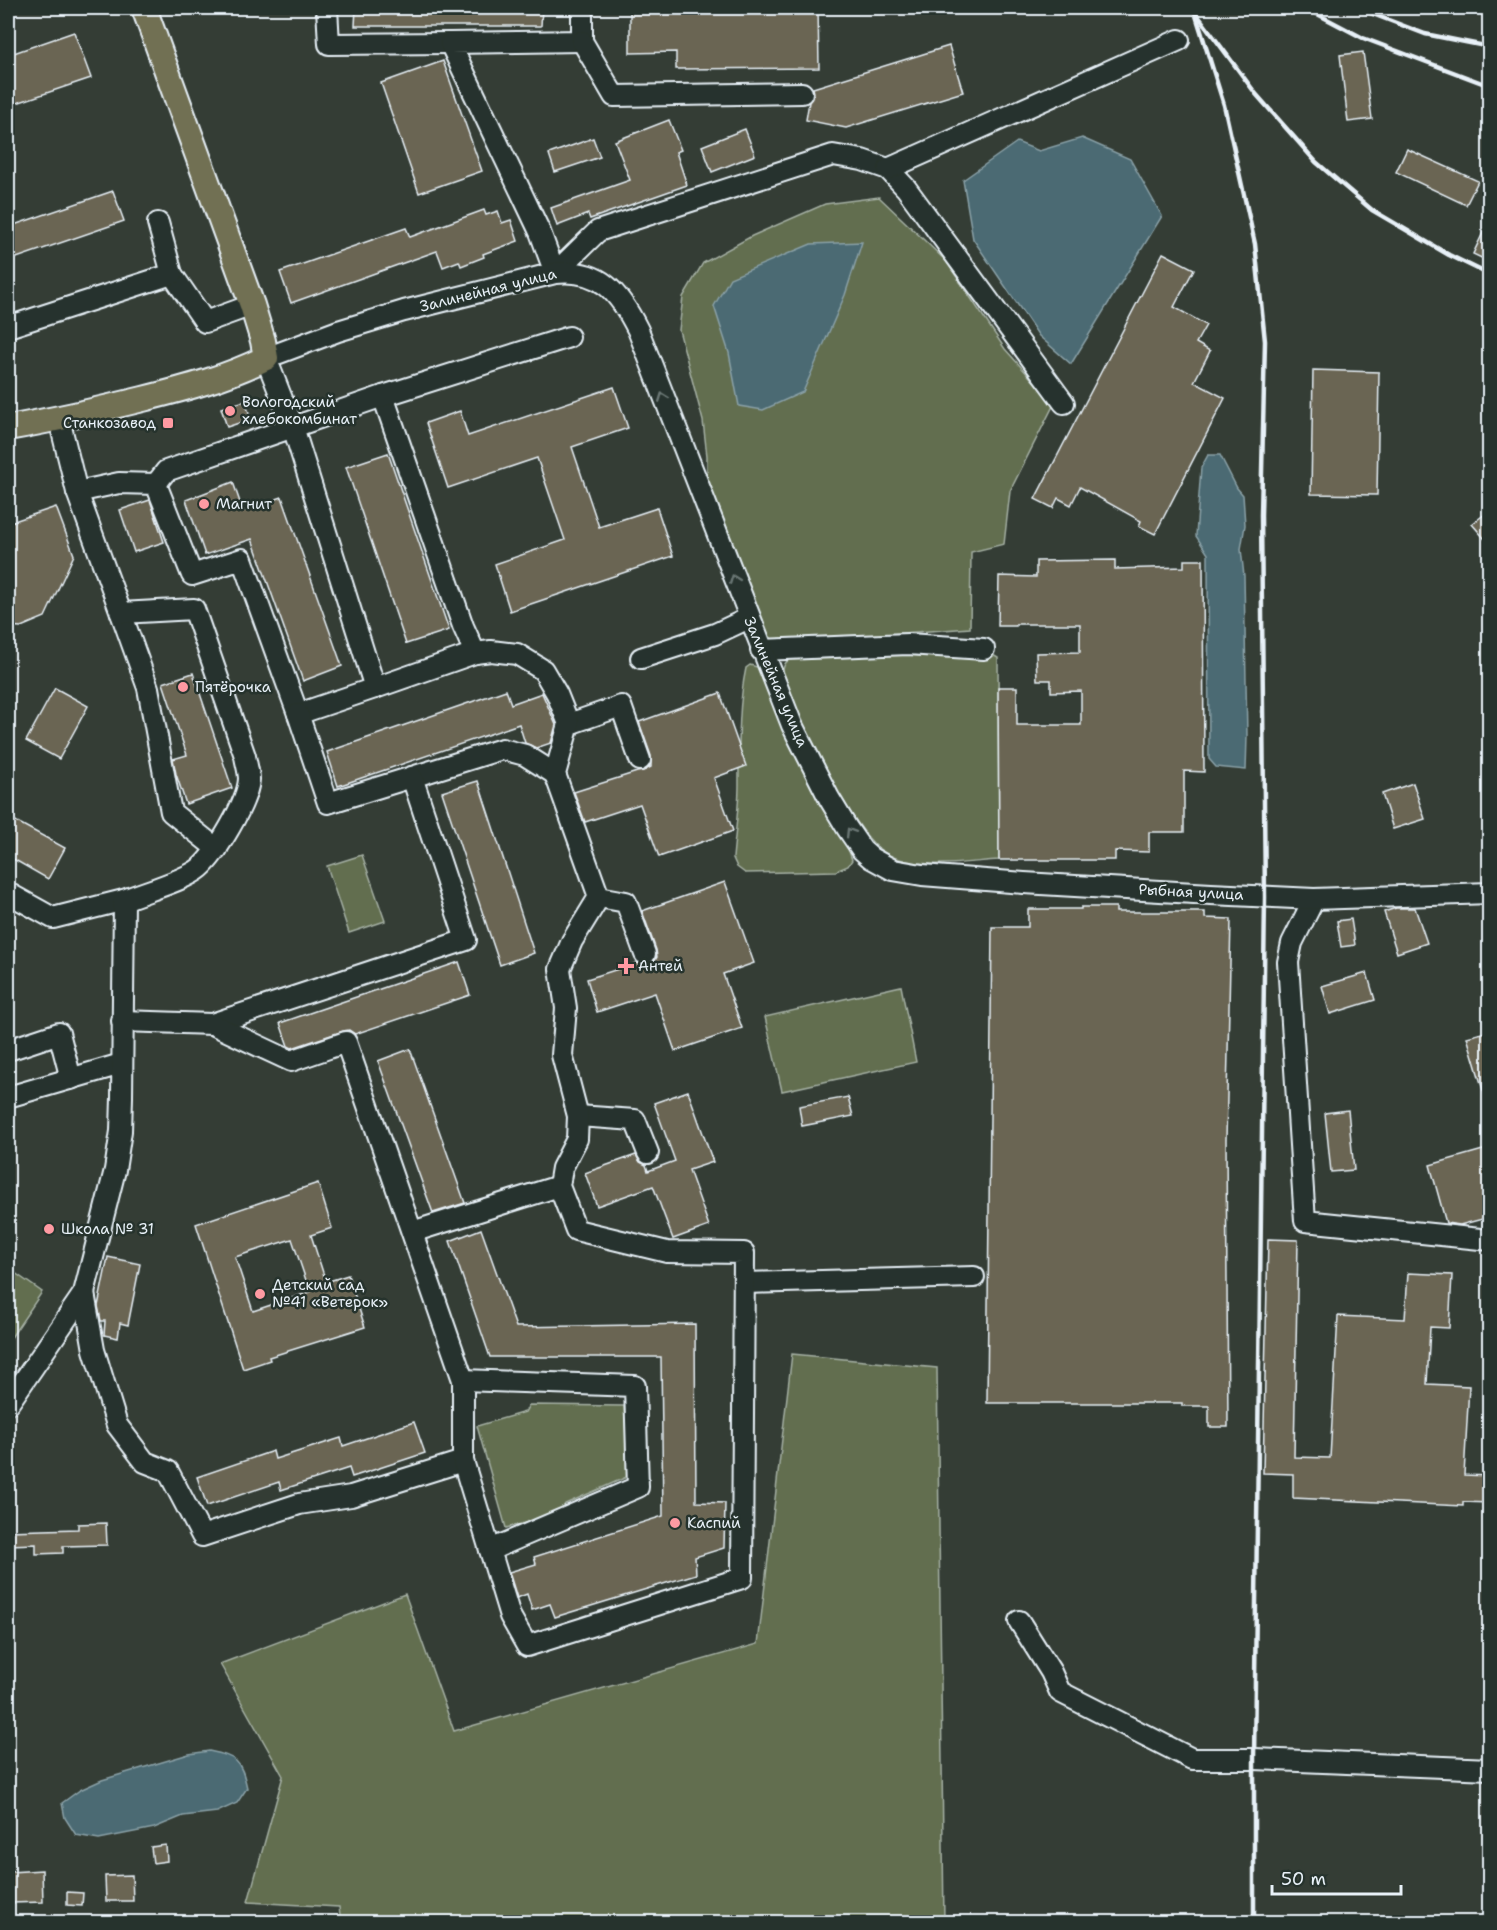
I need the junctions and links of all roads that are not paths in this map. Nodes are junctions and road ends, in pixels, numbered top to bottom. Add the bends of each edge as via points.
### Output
1 (144, 8) edge
2 (327, 8) edge
3 (582, 8) edge
4 (1179, 40) dead end
5 (582, 41) junction
6 (450, 43) junction
7 (802, 93) dead end
8 (888, 169) junction
9 (158, 223) dead end
10 (555, 273) junction
11 (172, 274) junction
12 (252, 305) junction
13 (8, 327) edge
14 (569, 337) dead end
15 (266, 358) junction
16 (383, 396) junction
17 (1064, 403) dead end
18 (59, 419) junction
19 (8, 428) edge
20 (292, 428) junction
21 (156, 484) junction
22 (77, 492) junction
23 (121, 614) junction
24 (749, 618) junction
25 (984, 649) dead end
26 (761, 650) junction
27 (475, 653) junction
28 (641, 658) dead end
29 (375, 688) junction
30 (298, 714) junction
31 (569, 724) junction
32 (640, 760) dead end
33 (555, 774) junction
34 (412, 777) junction
35 (217, 849) junction
36 (892, 870) joint
37 (8, 893) edge
38 (1490, 893) edge
39 (599, 897) junction
40 (1314, 899) junction
41 (123, 900) junction
42 (645, 954) dead end
43 (122, 1021) junction
44 (212, 1024) junction
45 (8, 1050) edge
46 (121, 1064) junction
47 (71, 1079) junction
48 (8, 1097) edge
49 (578, 1116) junction
50 (648, 1153) dead end
51 (559, 1186) junction
52 (412, 1232) junction
53 (1490, 1240) edge
54 (974, 1277) dead end
55 (744, 1283) junction
56 (84, 1293) junction
57 (464, 1380) junction
58 (8, 1404) edge
59 (463, 1461) junction
60 (490, 1550) junction
61 (1019, 1621) dead end
62 (1490, 1769) edge

1 - 12 main road
2 - 6 street via 329,44
3 - 5 street
4 - 8 street
5 - 6 street
5 - 7 street via 614,96
6 - 10 street via 540,232
8 - 10 street via 833,155 598,231
8 - 17 street
9 - 11 street
10 - 15 street, Залинейная улица via 404,311
24 -> 10 street, Залинейная улица via 638,330 610,288 586,274
11 - 12 street via 205,322
11 - 13 street
12 - 15 main road
14 - 16 street
15 - 18 main road via 203,384
15 - 20 street
16 - 20 street
16 - 27 street
18 - 19 main road
18 - 22 street
20 - 21 street via 166,471
20 - 29 street
21 - 22 street via 119,483
21 - 30 street via 192,575 242,559
22 - 23 street
23 - 35 street via 148,688 171,812
23 - 35 street via 194,609 245,756 249,780 239,810
24 - 26 street, Залинейная улица
24 - 28 street via 715,634
25 - 26 street via 908,644
36 -> 26 street, Залинейная улица via 862,850 829,798 792,725
27 - 29 street
27 - 31 street via 517,654 543,670 558,694
29 - 30 street
30 - 34 street via 328,803
31 - 32 street via 621,706
31 - 33 street
33 - 34 street via 525,755 502,749
33 - 39 street
34 - 44 street via 466,940
35 - 41 street via 200,868
36 - 40 street, Рыбная улица via 1024,883
37 - 41 street via 52,918
38 - 40 street, Рыбная улица
39 - 42 street via 626,902
39 - 49 street via 560,969 566,1008 562,1055
40 - 53 street via 1292,944 1288,962 1305,1221
41 - 43 street
43 - 44 street
43 - 46 street
44 - 52 street via 291,1061 346,1042
45 - 47 street via 59,1033
46 - 47 street
46 - 56 street via 121,1131 115,1170
47 - 48 street
49 - 50 street via 635,1120
49 - 51 street via 577,1139 562,1168
51 - 52 street
51 - 55 street via 576,1230 667,1252 744,1253
52 - 57 street
54 - 55 street
55 - 60 street via 742,1578 527,1646 510,1616
56 - 58 street
56 - 59 street via 93,1350 117,1425 145,1462 168,1471 202,1536 299,1504 351,1496
57 - 59 street
57 - 60 street via 635,1386 638,1487
59 - 60 street
61 - 62 street via 1052,1672 1060,1692 1192,1759

